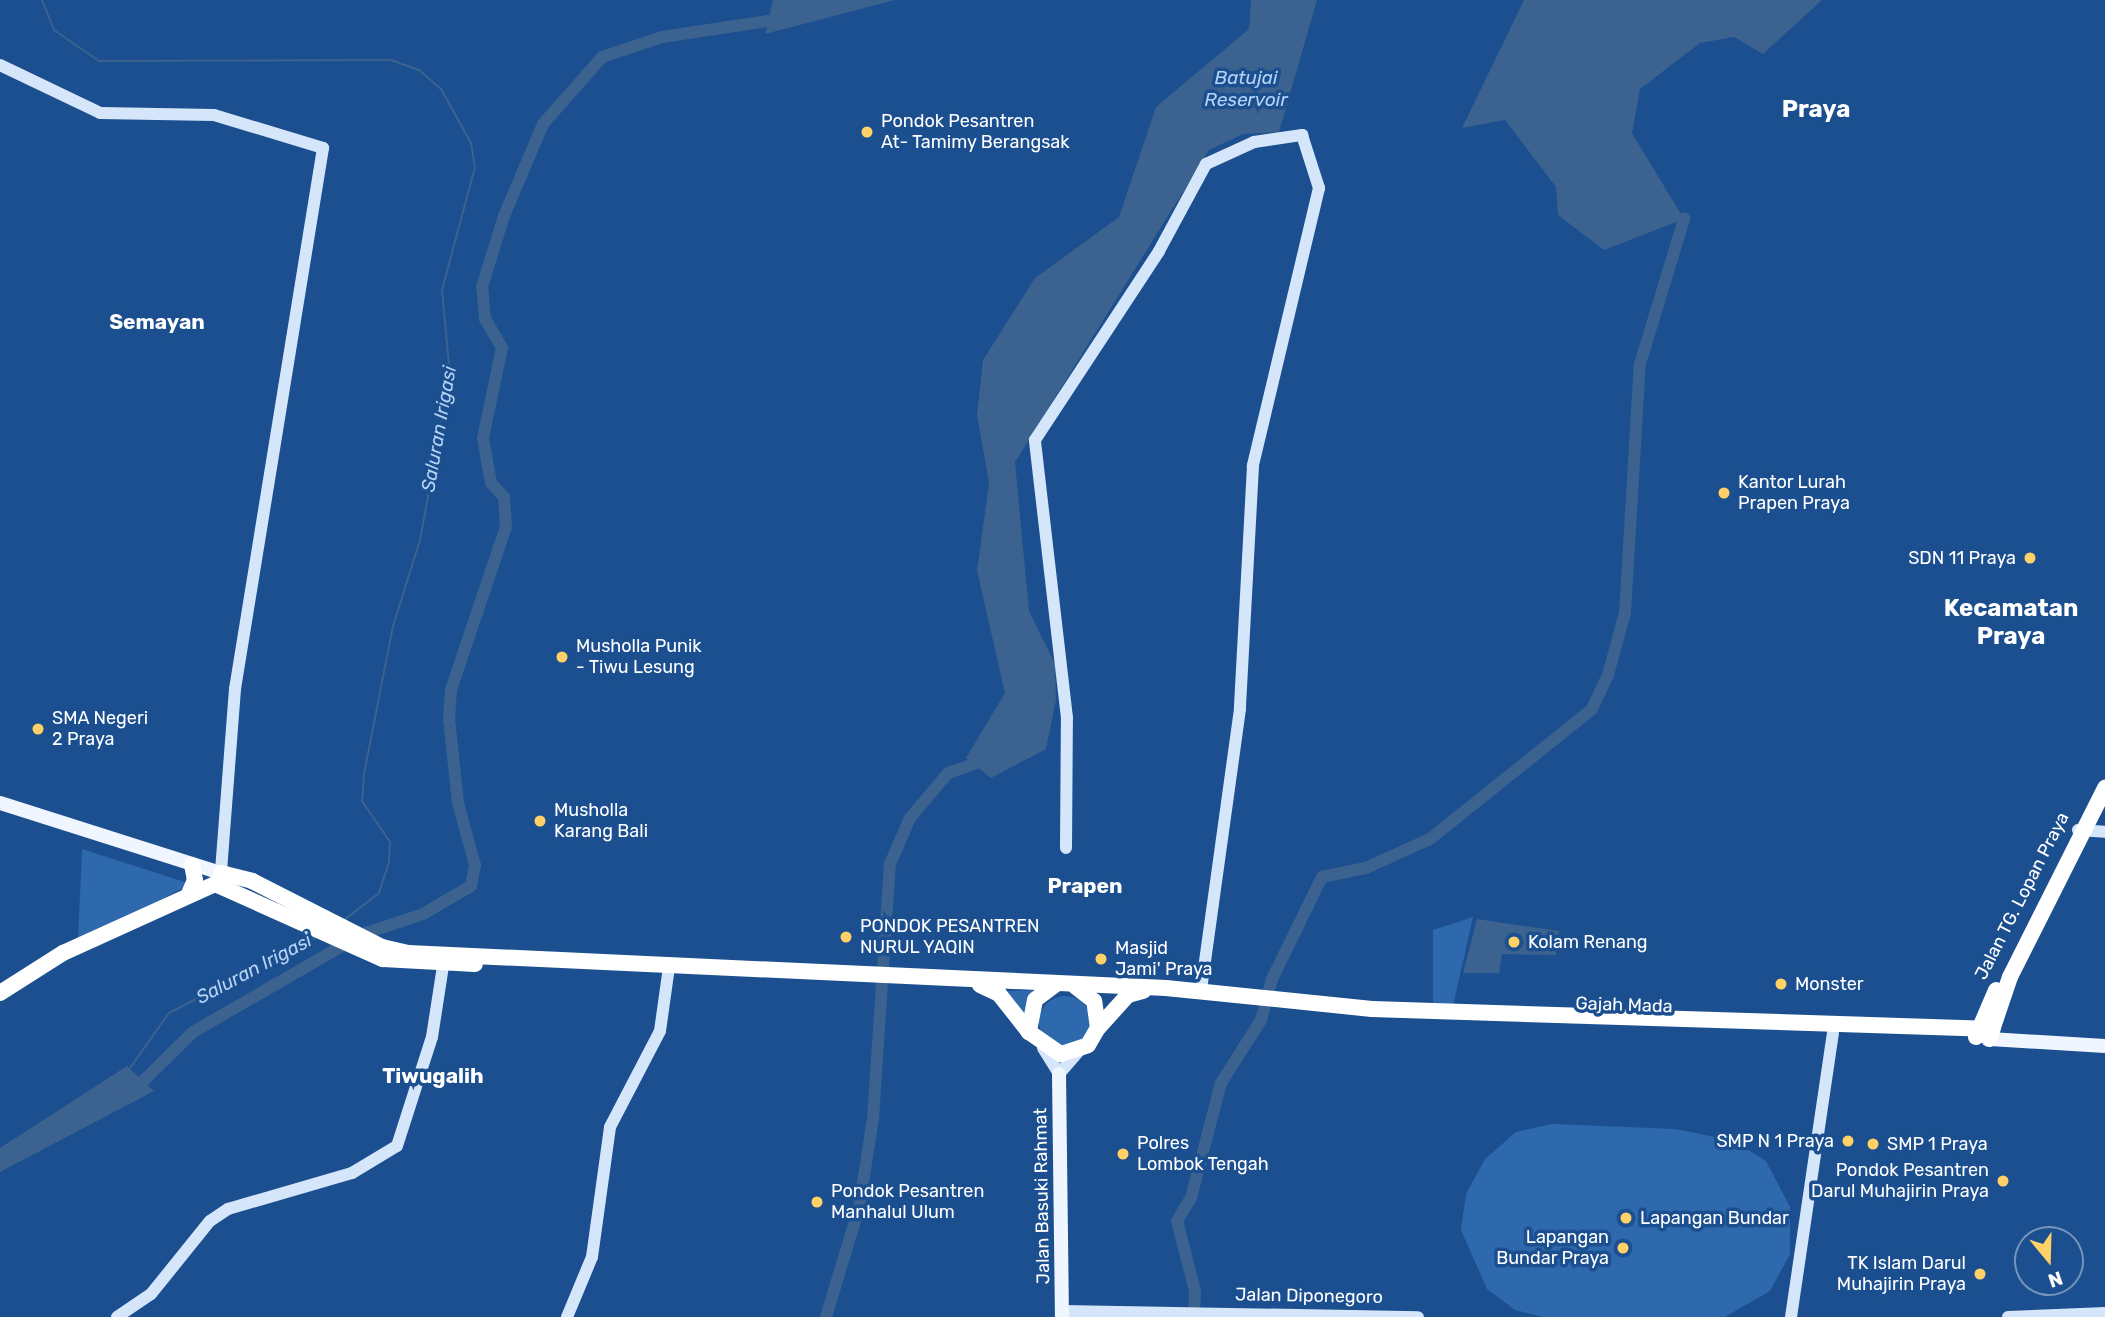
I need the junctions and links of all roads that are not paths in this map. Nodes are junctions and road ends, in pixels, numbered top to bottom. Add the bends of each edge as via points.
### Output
1 (0, 65) edge
2 (2105, 772) edge
3 (2105, 788) edge
4 (0, 803) edge
5 (2082, 830) junction
6 (2105, 832) edge
7 (1066, 848) dead end
8 (192, 865) junction
9 (221, 873) junction
10 (189, 894) junction
11 (327, 924) junction
12 (379, 951) junction
13 (443, 966) junction
14 (668, 969) junction
15 (892, 980) junction
16 (1065, 985) junction
17 (1201, 991) junction
18 (0, 993) edge
19 (1259, 1001) junction
20 (1279, 1003) junction
21 (1098, 1028) junction
22 (1029, 1032) junction
23 (1833, 1033) junction
24 (1985, 1034) junction
25 (2105, 1036) edge
26 (2105, 1046) edge
27 (1044, 1048) junction
28 (1080, 1050) junction
29 (1059, 1074) junction
30 (2105, 1313) edge
31 (1063, 1314) edge
32 (117, 1317) edge
33 (567, 1317) edge
34 (1418, 1317) edge
35 (1791, 1317) edge
36 (2008, 1317) edge

1 - 9 street via 100,113 203,113 323,148 237,677
2 - 5 highway, Jalan TG. Lopan Praya
3 - 5 highway, Jalan TG. Lopan Praya
4 - 8 main road
5 - 6 street
5 - 24 highway, Jalan TG. Lopan Praya
7 - 17 street via 1068,718 1035,440 1160,251 1206,164 1262,140 1302,135 1319,188 1253,466 1240,709
8 - 9 main road
8 - 10 highway via 195,880
9 - 11 highway via 252,881
10 - 11 highway via 217,884
10 - 18 highway via 63,953
11 - 12 highway
12 - 13 highway
12 - 14 highway
13 - 14 highway
13 - 32 street via 432,1037 397,1146 352,1173 228,1209 211,1221 151,1294
14 - 15 highway
14 - 33 street via 660,1031 610,1127 592,1257
15 - 16 highway
15 - 22 highway via 988,986
16 - 17 highway
16 - 21 highway via 1094,1001
16 - 22 highway via 1035,1000
17 - 19 highway
19 - 20 highway
19 - 21 highway via 1142,991 1128,995
20 - 23 highway, Gajah Mada via 1424,1019
20 - 24 highway, Gajah Mada
21 - 28 highway
22 - 27 highway
23 - 24 highway, Gajah Mada
23 - 35 street
24 - 25 main road, Gajah Mada
24 - 26 main road, Gajah Mada
27 - 28 highway via 1061,1054
27 - 29 street
28 - 29 street
29 - 31 main road, Jalan Basuki Rahmat
30 - 36 street
31 - 34 street, Jalan Diponegoro

